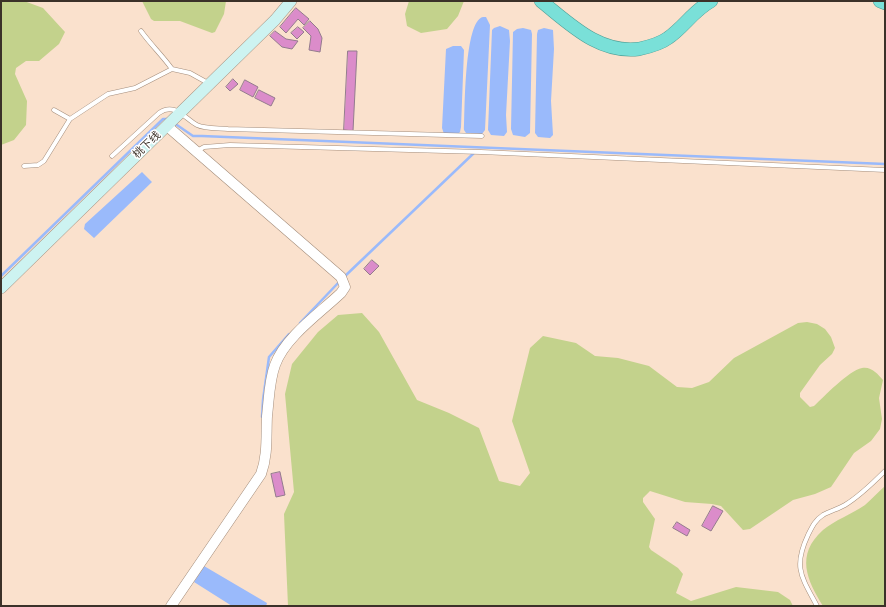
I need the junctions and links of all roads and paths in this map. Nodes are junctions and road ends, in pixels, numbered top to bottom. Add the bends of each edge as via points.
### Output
1 (291, 1) edge
2 (541, 1) edge
3 (711, 1) edge
4 (880, 1) edge
5 (885, 3) edge
6 (141, 31) dead end
7 (172, 69) junction
8 (210, 84) junction
9 (54, 110) dead end
10 (181, 112) junction
11 (70, 119) junction
12 (168, 126) junction
13 (482, 136) dead end
14 (197, 151) junction
15 (112, 156) dead end
16 (24, 166) dead end
17 (885, 170) edge
18 (1, 288) edge
19 (885, 471) edge
20 (171, 606) edge
21 (817, 606) edge

1 - 8 main road, 桃下线 via 276,20
2 - 3 highway via 589,38 611,47 628,50 648,47 667,39 698,8
4 - 5 highway
6 - 7 lane via 153,47 160,51
7 - 8 lane via 190,73
7 - 11 lane via 135,88 108,94
8 - 10 main road, 桃下线
9 - 11 lane
10 - 12 main road, 桃下线
10 - 13 lane via 198,125 228,129
10 - 15 lane via 170,108 164,109
11 - 16 lane via 44,161 38,165
12 - 14 street
12 - 18 main road, 桃下线
14 - 17 lane via 230,145
14 - 20 street via 341,277 345,287 289,342 275,365 270,389 266,462 261,474
19 - 21 lane via 846,505 822,515 814,522 800,551 800,568

